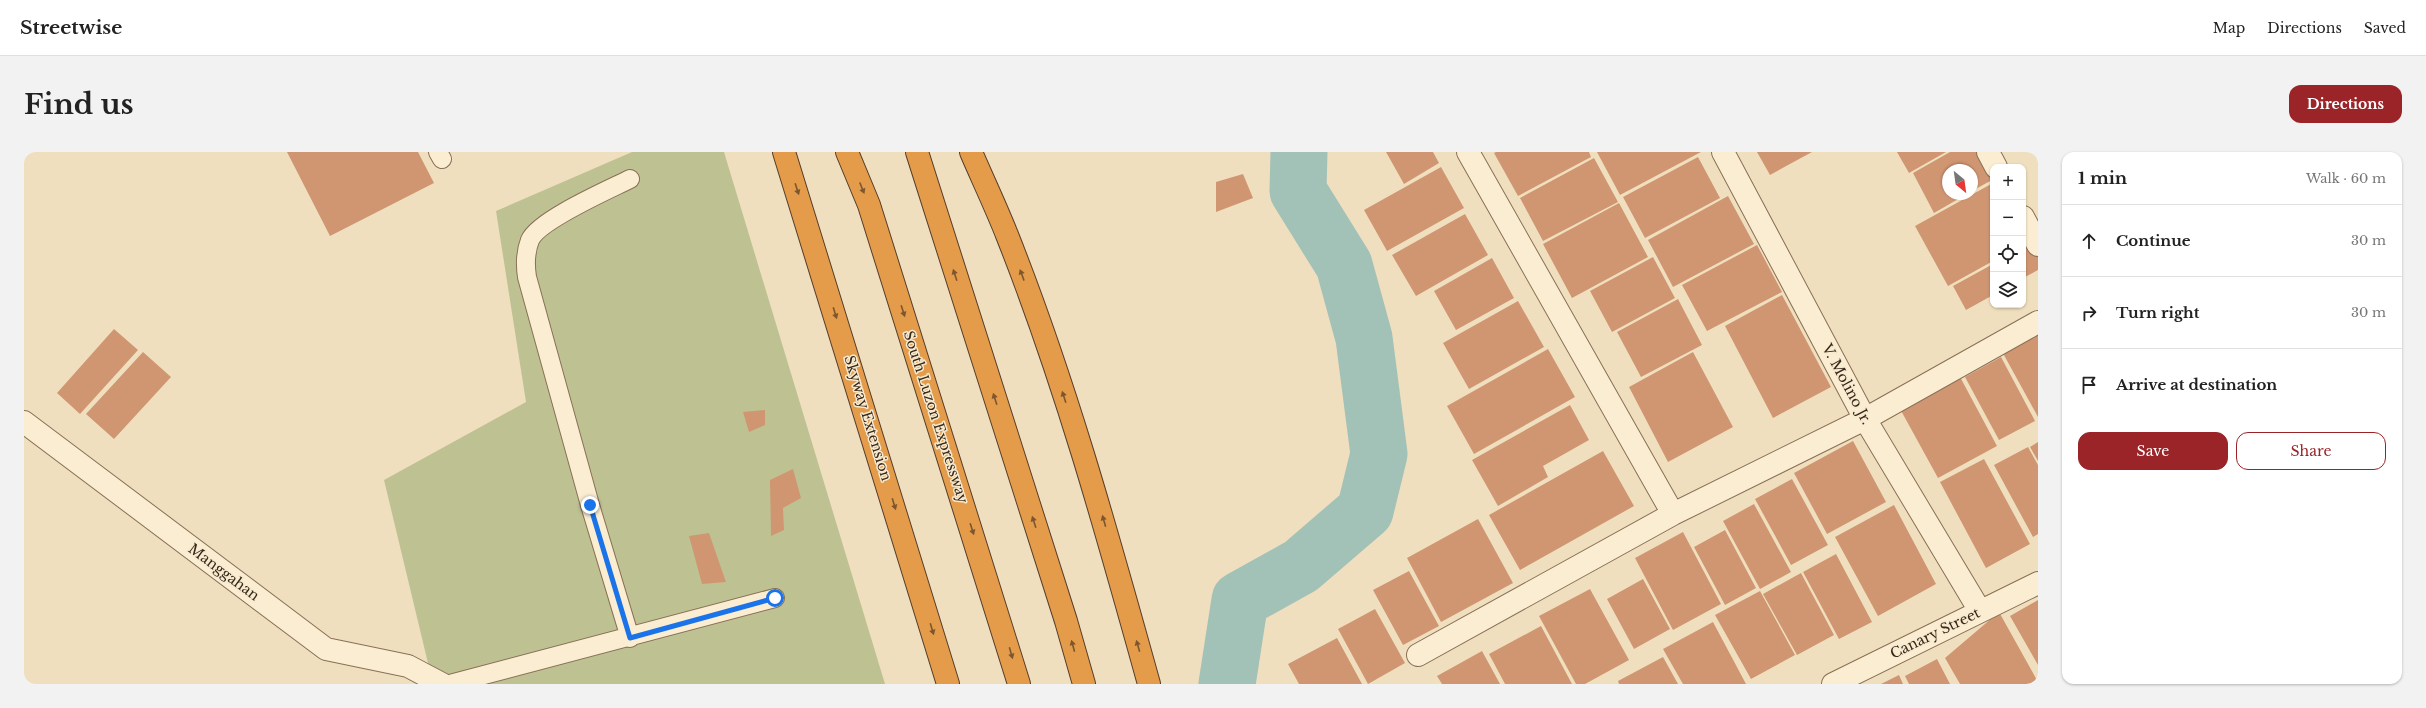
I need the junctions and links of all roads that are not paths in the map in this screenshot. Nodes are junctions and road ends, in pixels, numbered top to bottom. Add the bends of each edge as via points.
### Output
1 (784, 152) edge
2 (847, 152) edge
3 (917, 152) edge
4 (971, 152) edge
5 (1468, 152) edge
6 (1723, 152) edge
7 (1988, 152) edge
8 (1994, 164) edge
9 (630, 179) dead end
10 (2026, 223) edge
11 (2038, 245) edge
12 (2038, 322) edge
13 (1865, 419) junction
14 (24, 422) edge
15 (1673, 514) junction
16 (2038, 583) edge
17 (775, 598) dead end
18 (1980, 611) junction
19 (630, 638) junction
20 (1418, 655) dead end
21 (442, 684) edge
22 (450, 684) edge
23 (948, 684) edge
24 (1019, 684) edge
25 (1084, 684) edge
26 (1149, 684) edge
27 (1833, 684) edge

1 -> 23 highway, Skyway Extension
2 -> 24 highway, South Luzon Expressway via 869,205
25 -> 3 highway
26 -> 4 highway via 1099,505 1052,359 1007,235
5 - 15 street
6 - 13 street, V. Molino Jr.
7 - 8 street
9 - 19 lane via 546,222 530,239 525,259 529,284 590,505
10 - 11 street
12 - 13 street
13 - 15 street
13 - 18 street, V. Molino Jr.
14 - 21 street, Manggahan via 326,649 408,666
15 - 20 street
16 - 18 street, Canary Street
17 - 19 lane
18 - 27 street, Canary Street
19 - 22 lane

